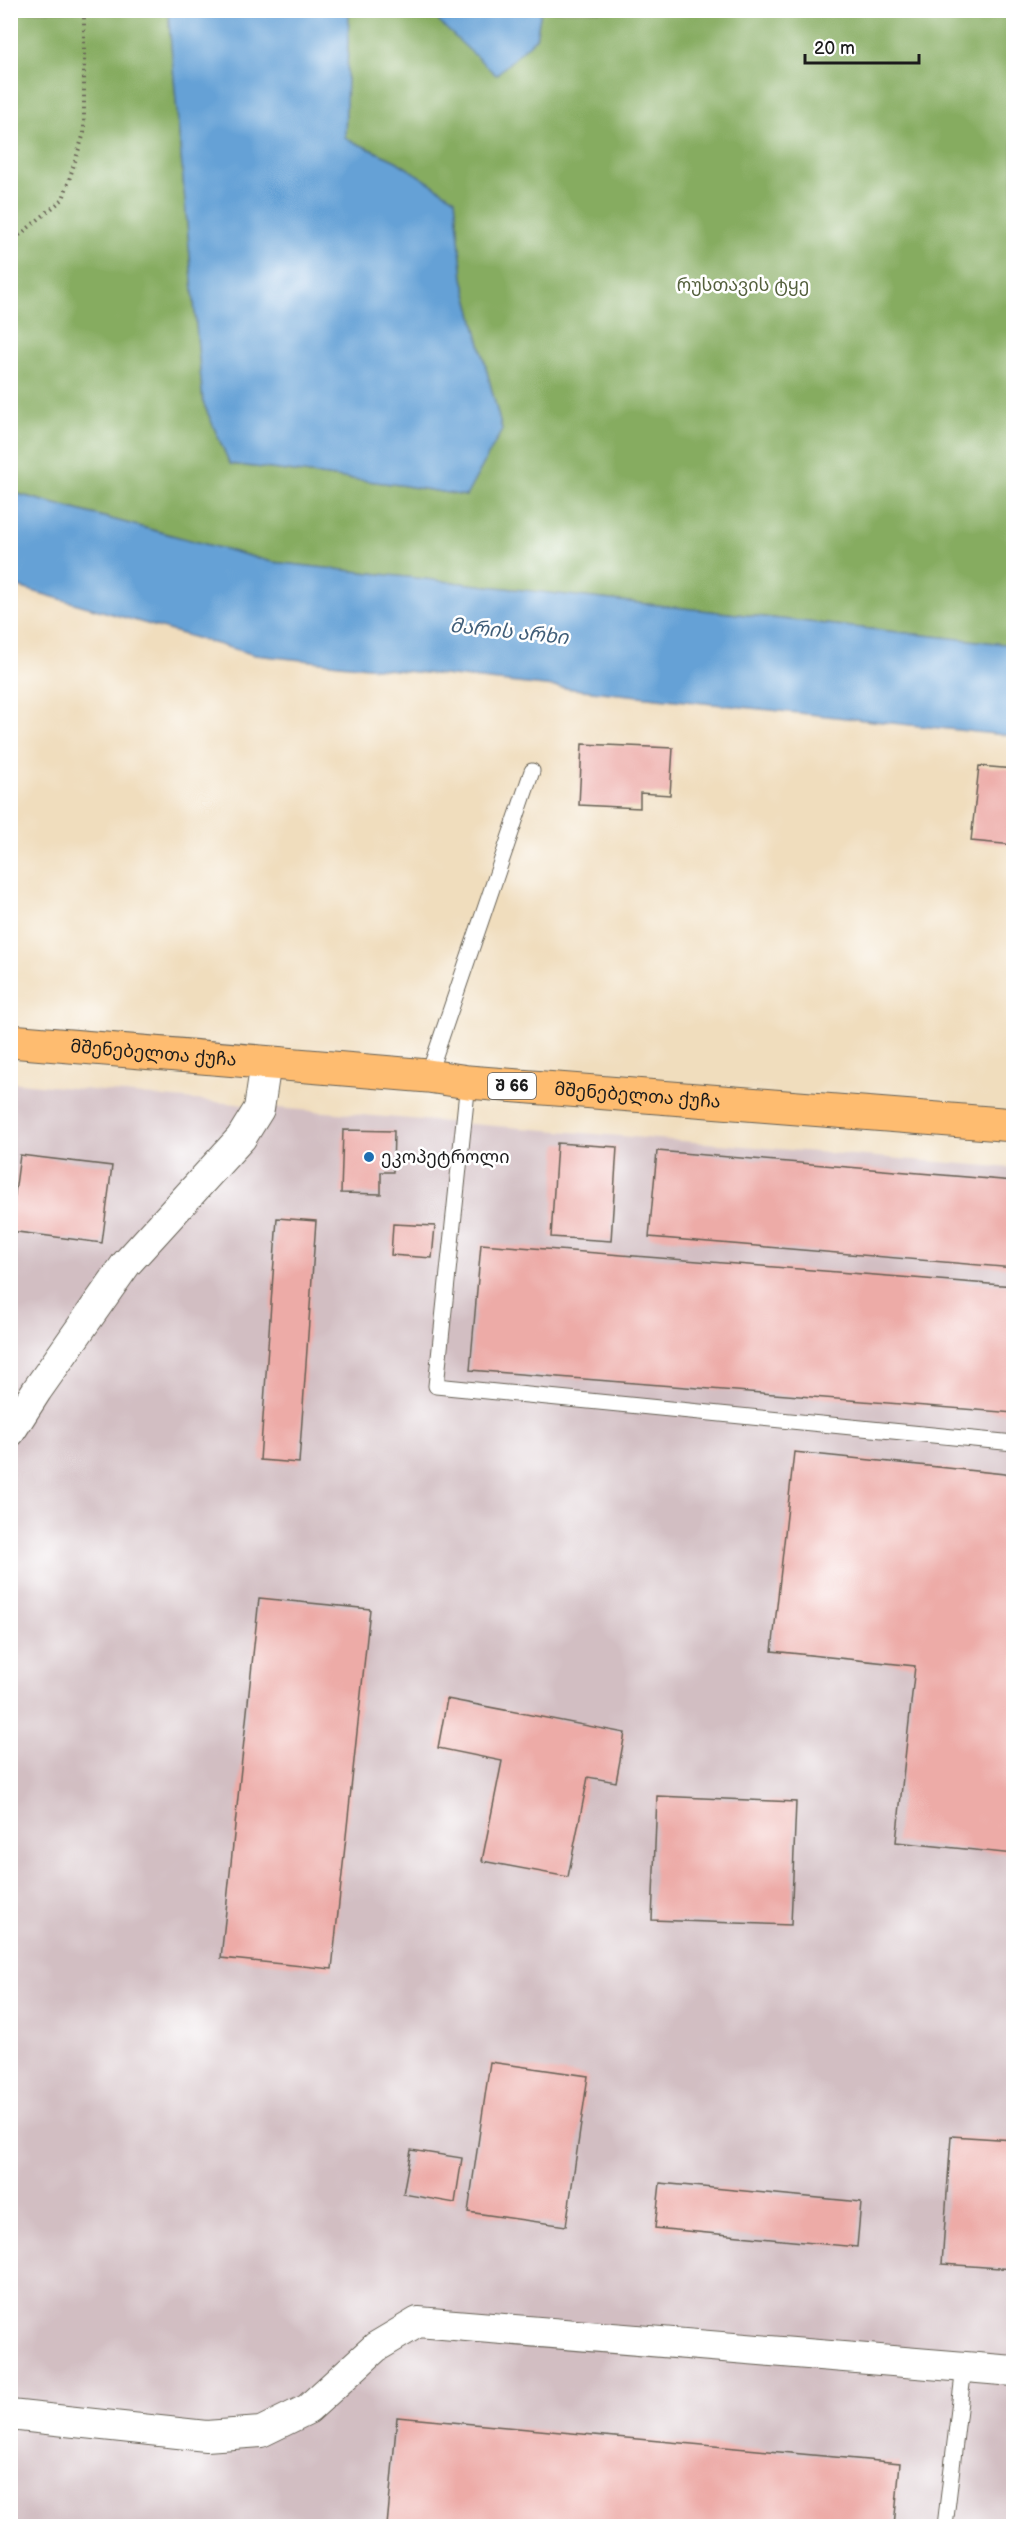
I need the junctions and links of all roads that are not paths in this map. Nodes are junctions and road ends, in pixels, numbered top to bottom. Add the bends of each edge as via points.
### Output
1 (532, 771) dead end
2 (10, 1041) edge
3 (266, 1062) junction
4 (428, 1076) junction
5 (468, 1082) junction
6 (1014, 1125) edge
7 (10, 1432) edge
8 (1014, 1443) edge
9 (964, 2367) junction
10 (1014, 2371) edge
11 (10, 2415) edge
12 (945, 2526) edge

1 - 4 lane
2 - 3 main road, მშენებელთა ქუჩა / შ 66
3 - 4 main road, მშენებელთა ქუჩა / შ 66
3 - 7 street via 259,1109 241,1138 126,1264
4 - 5 main road, მშენებელთა ქუჩა / შ 66
5 - 6 main road, მშენებელთა ქუჩა / შ 66
5 - 8 lane via 436,1386
9 - 10 street
9 - 11 street via 418,2322 376,2347 308,2409 261,2432 206,2436
9 - 12 lane

